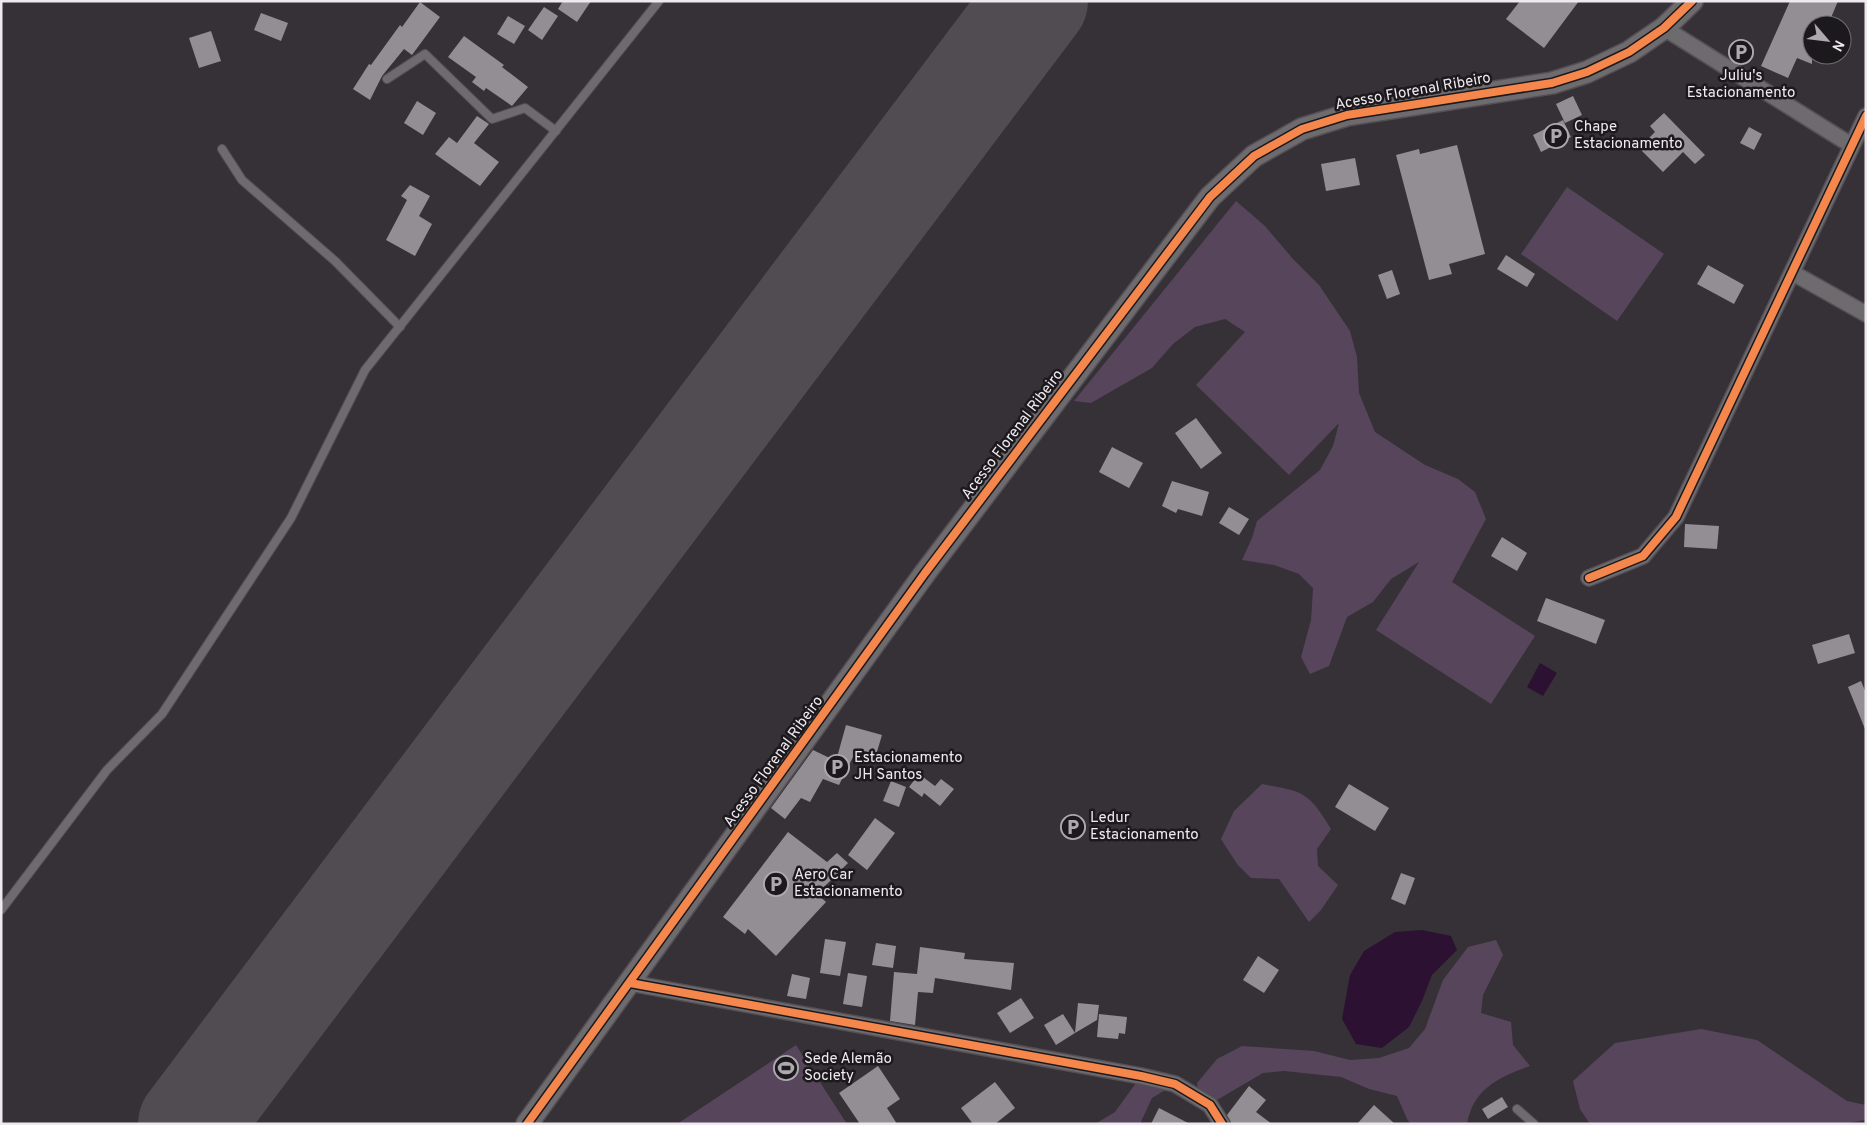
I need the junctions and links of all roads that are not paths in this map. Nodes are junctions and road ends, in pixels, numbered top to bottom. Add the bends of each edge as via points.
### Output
1 (1692, 1) edge
2 (656, 3) edge
3 (1664, 28) junction
4 (387, 79) dead end
5 (1866, 116) edge
6 (556, 132) junction
7 (1851, 145) junction
8 (222, 149) dead end
9 (1793, 273) junction
10 (1866, 314) edge
11 (400, 327) junction
12 (1589, 578) dead end
13 (1, 910) edge
14 (630, 983) junction
15 (1517, 1109) dead end
16 (527, 1124) edge
17 (1222, 1124) edge
18 (1534, 1124) edge

1 - 3 street, Acesso Florenal Ribeiro
2 - 6 lane
3 - 7 street
3 - 14 street, Acesso Florenal Ribeiro via 1629,52 1552,83 1347,115 1302,129 1254,156 1210,197 925,573
4 - 6 lane via 426,54 492,120 526,108
5 - 7 street
6 - 11 lane
7 - 9 street
8 - 11 lane via 242,180 335,261
9 - 10 street
9 - 12 street via 1676,517 1643,556
11 - 13 lane via 365,370 291,518 162,714 107,770
14 - 16 street, Acesso Florenal Ribeiro
14 - 17 street via 1175,1084 1210,1105
15 - 18 lane

